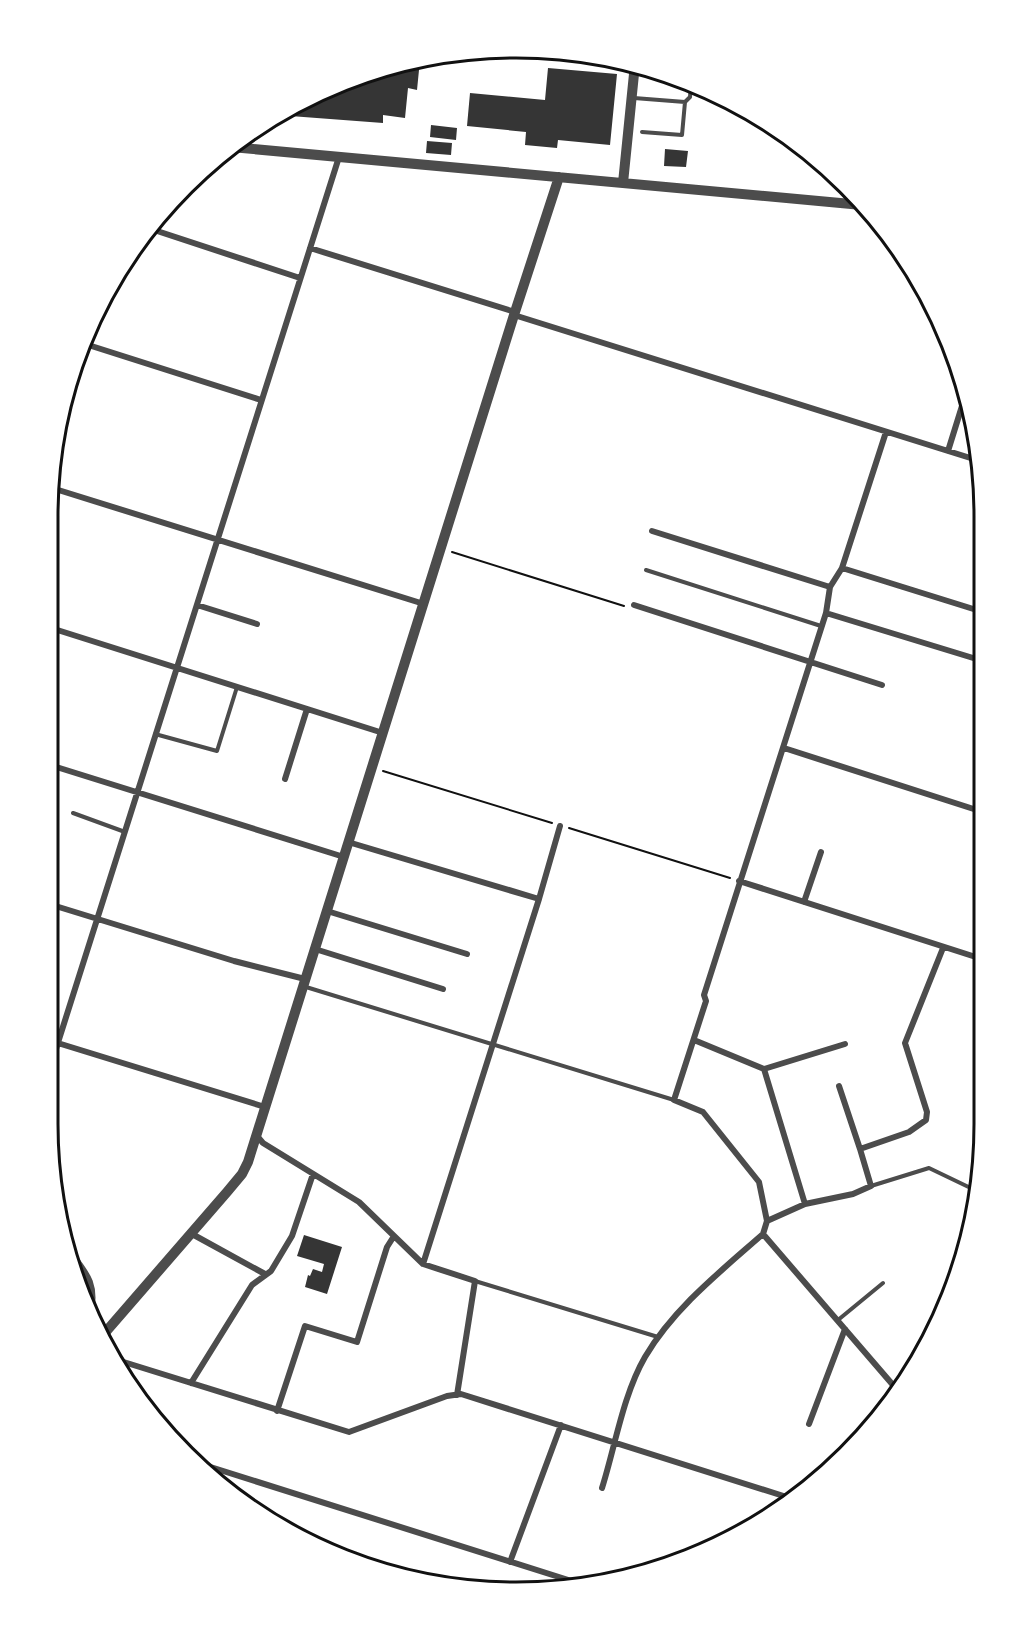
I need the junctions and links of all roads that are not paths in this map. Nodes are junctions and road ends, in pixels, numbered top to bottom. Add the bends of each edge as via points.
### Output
1 (634, 74) edge
2 (690, 92) edge
3 (632, 98) junction
4 (685, 102) junction
5 (642, 132) dead end
6 (245, 148) edge
7 (339, 157) junction
8 (559, 177) junction
9 (624, 183) junction
10 (844, 198) edge
11 (158, 231) edge
12 (310, 248) junction
13 (300, 278) junction
14 (514, 313) junction
15 (91, 346) edge
16 (261, 400) junction
17 (961, 408) edge
18 (886, 432) junction
19 (948, 451) junction
20 (971, 458) edge
21 (59, 490) edge
22 (652, 531) dead end
23 (217, 538) junction
24 (842, 568) junction
25 (646, 570) dead end
26 (830, 587) junction
27 (424, 604) junction
28 (197, 605) junction
29 (633, 605) road end
30 (974, 609) edge
31 (826, 613) junction
32 (257, 624) dead end
33 (821, 626) junction
34 (58, 630) edge
35 (974, 658) edge
36 (809, 661) junction
37 (177, 667) junction
38 (882, 685) dead end
39 (237, 686) junction
40 (307, 709) junction
41 (383, 733) junction
42 (156, 734) junction
43 (784, 748) junction
44 (58, 767) edge
45 (285, 779) dead end
46 (137, 792) junction
47 (974, 809) edge
48 (73, 813) dead end
49 (560, 826) dead end
50 (125, 832) junction
51 (348, 842) junction
52 (821, 852) dead end
53 (344, 857) junction
54 (739, 881) junction
55 (539, 899) junction
56 (804, 902) junction
57 (58, 907) edge
58 (327, 911) junction
59 (97, 919) junction
60 (943, 948) junction
61 (314, 949) junction
62 (467, 954) dead end
63 (974, 957) edge
64 (303, 982) junction
65 (443, 989) dead end
66 (694, 1040) junction
67 (58, 1043) joint
68 (845, 1044) dead end
69 (492, 1045) junction
70 (764, 1069) junction
71 (839, 1086) dead end
72 (674, 1100) junction
73 (265, 1107) junction
74 (256, 1135) junction
75 (861, 1149) junction
76 (313, 1174) junction
77 (871, 1186) junction
78 (970, 1188) edge
79 (805, 1203) junction
80 (767, 1221) junction
81 (192, 1234) junction
82 (763, 1234) junction
83 (394, 1236) junction
84 (423, 1264) junction
85 (81, 1267) edge
86 (265, 1274) junction
87 (475, 1281) junction
88 (884, 1282) dead end
89 (93, 1299) edge
90 (837, 1321) junction
91 (845, 1329) junction
92 (108, 1330) edge
93 (660, 1338) junction
94 (125, 1363) edge
95 (191, 1383) junction
96 (892, 1385) edge
97 (457, 1395) junction
98 (277, 1411) junction
99 (808, 1424) dead end
100 (561, 1425) junction
101 (616, 1443) junction
102 (214, 1468) edge
103 (602, 1488) dead end
104 (785, 1495) edge
105 (510, 1562) junction
106 (568, 1580) edge

1 - 3 street
2 - 4 lane
3 - 4 lane
3 - 9 street
4 - 5 lane via 682,135
6 - 7 street
7 - 8 street
7 - 12 street
8 - 9 street
8 - 14 street
9 - 10 street
11 - 13 street
12 - 13 street
12 - 14 street
13 - 16 street
14 - 18 street
14 - 27 street
15 - 16 street
16 - 23 street
17 - 19 street
18 - 19 street
18 - 24 street
19 - 20 street
21 - 23 street
22 - 26 street
23 - 27 street
23 - 28 street
24 - 26 street
24 - 30 street
25 - 33 lane
26 - 31 street
27 - 41 street
28 - 32 street
28 - 37 street
29 - 36 street
31 - 33 street
31 - 35 street
33 - 36 street
34 - 37 street
36 - 38 street
36 - 43 street
37 - 39 street
37 - 42 street
39 - 40 street
39 - 42 lane via 216,751
40 - 41 street
40 - 45 street
41 - 51 street
42 - 46 street
43 - 47 street
43 - 54 street
44 - 46 street
46 - 50 street
46 - 53 street
48 - 50 lane
49 - 55 street
50 - 59 street
51 - 53 street
51 - 55 street
52 - 56 street
53 - 58 street
54 - 56 street
54 - 66 street
55 - 69 street
56 - 60 street
57 - 59 street
58 - 61 street
58 - 62 street
59 - 64 street
59 - 67 street
60 - 63 street
60 - 75 street via 905,1043 927,1112 926,1120 909,1132
61 - 64 street
61 - 65 street
64 - 69 lane
64 - 73 street
66 - 70 street
66 - 72 street
67 - 73 street
68 - 70 street
69 - 72 lane
69 - 84 street
70 - 79 street
71 - 75 street
72 - 80 street via 703,1112 759,1182
73 - 74 street
74 - 76 street via 262,1143
74 - 81 street via 242,1174
75 - 77 street
76 - 83 street via 359,1202
76 - 86 street via 292,1236 271,1271
77 - 78 lane via 929,1168
77 - 79 street via 853,1194
79 - 80 street
80 - 82 street
81 - 86 street
81 - 92 street
82 - 90 street
82 - 93 street via 693,1295
83 - 84 street
83 - 98 street via 357,1342 304,1326
84 - 87 street
85 - 89 street via 94,1290
86 - 95 street via 252,1285
87 - 93 lane
87 - 97 street
88 - 90 lane
90 - 91 street
91 - 96 street
91 - 99 street
93 - 101 street via 645,1357 634,1383
94 - 95 street
95 - 98 street
97 - 98 street via 349,1432
97 - 100 street
100 - 101 street
100 - 105 street
101 - 103 street
101 - 104 street
102 - 105 street
105 - 106 street

